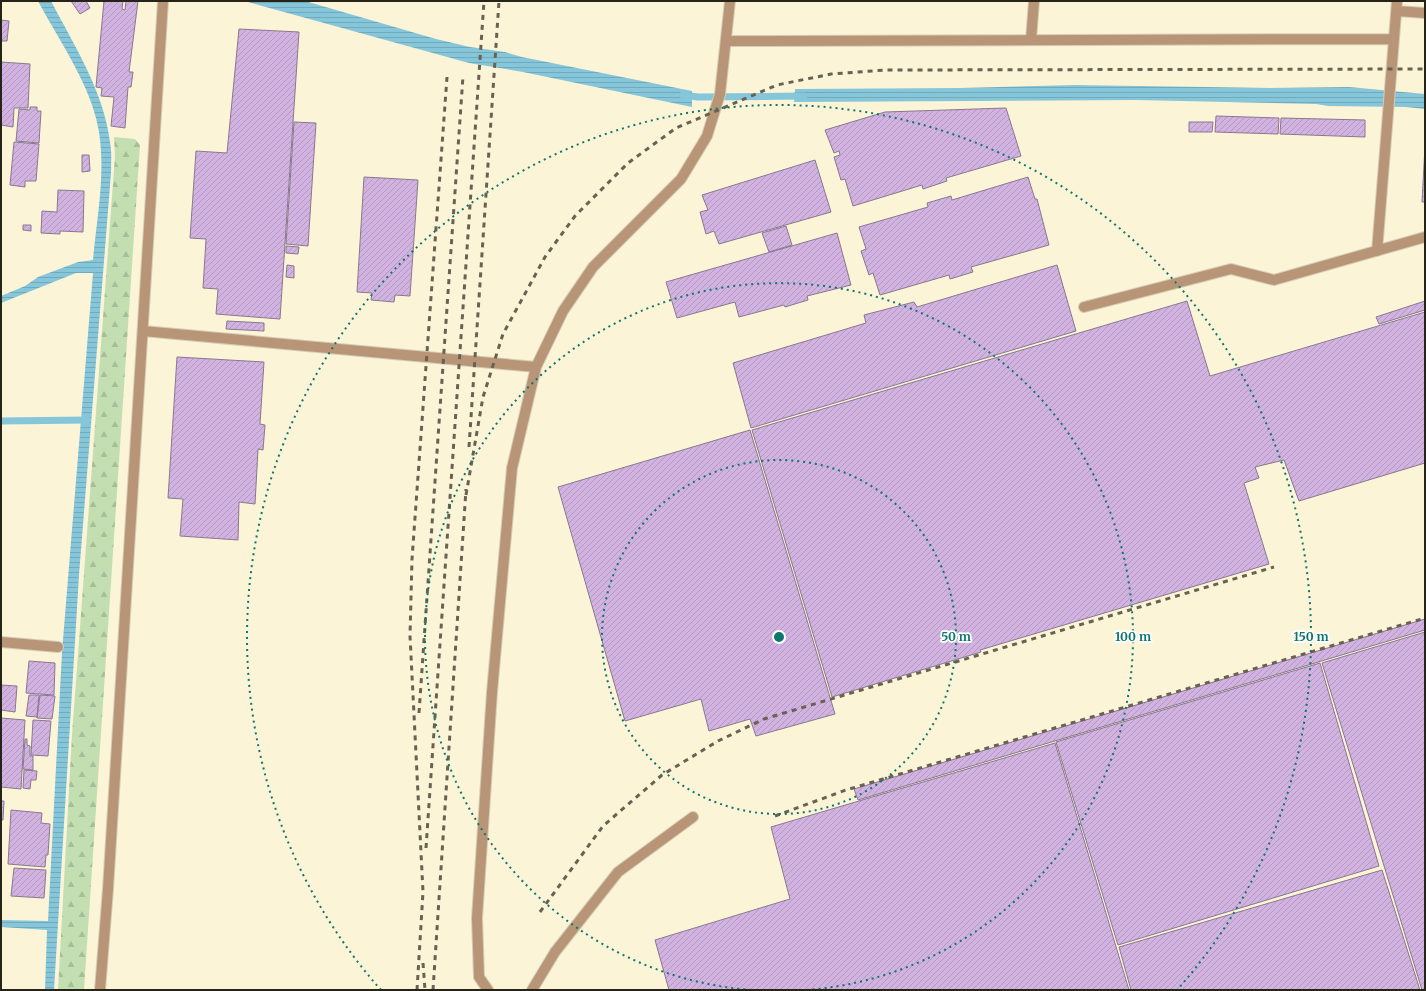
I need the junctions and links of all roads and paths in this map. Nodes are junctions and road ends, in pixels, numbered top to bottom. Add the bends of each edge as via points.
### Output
1 (163, 1) edge
2 (730, 1) edge
3 (1034, 1) edge
4 (1397, 6) edge
5 (1425, 13) edge
6 (1394, 39) junction
7 (1031, 40) junction
8 (727, 41) junction
9 (1425, 237) edge
10 (1377, 251) junction
11 (1084, 307) dead end
12 (143, 331) junction
13 (536, 367) junction
14 (1, 642) edge
15 (58, 647) dead end
16 (693, 817) dead end
17 (100, 990) edge
18 (488, 990) edge
19 (532, 990) edge

1 - 12 lane
2 - 8 lane
3 - 7 lane
4 - 5 lane
4 - 6 lane
6 - 7 lane
6 - 10 lane
7 - 8 lane
8 - 13 lane via 720,94 707,136 681,179 592,267 563,311
9 - 10 lane
10 - 11 lane via 1274,280 1231,269
12 - 13 lane
12 - 17 lane
13 - 18 lane via 512,468 492,692 477,918 479,977
14 - 15 lane
16 - 19 lane via 618,872 555,952

